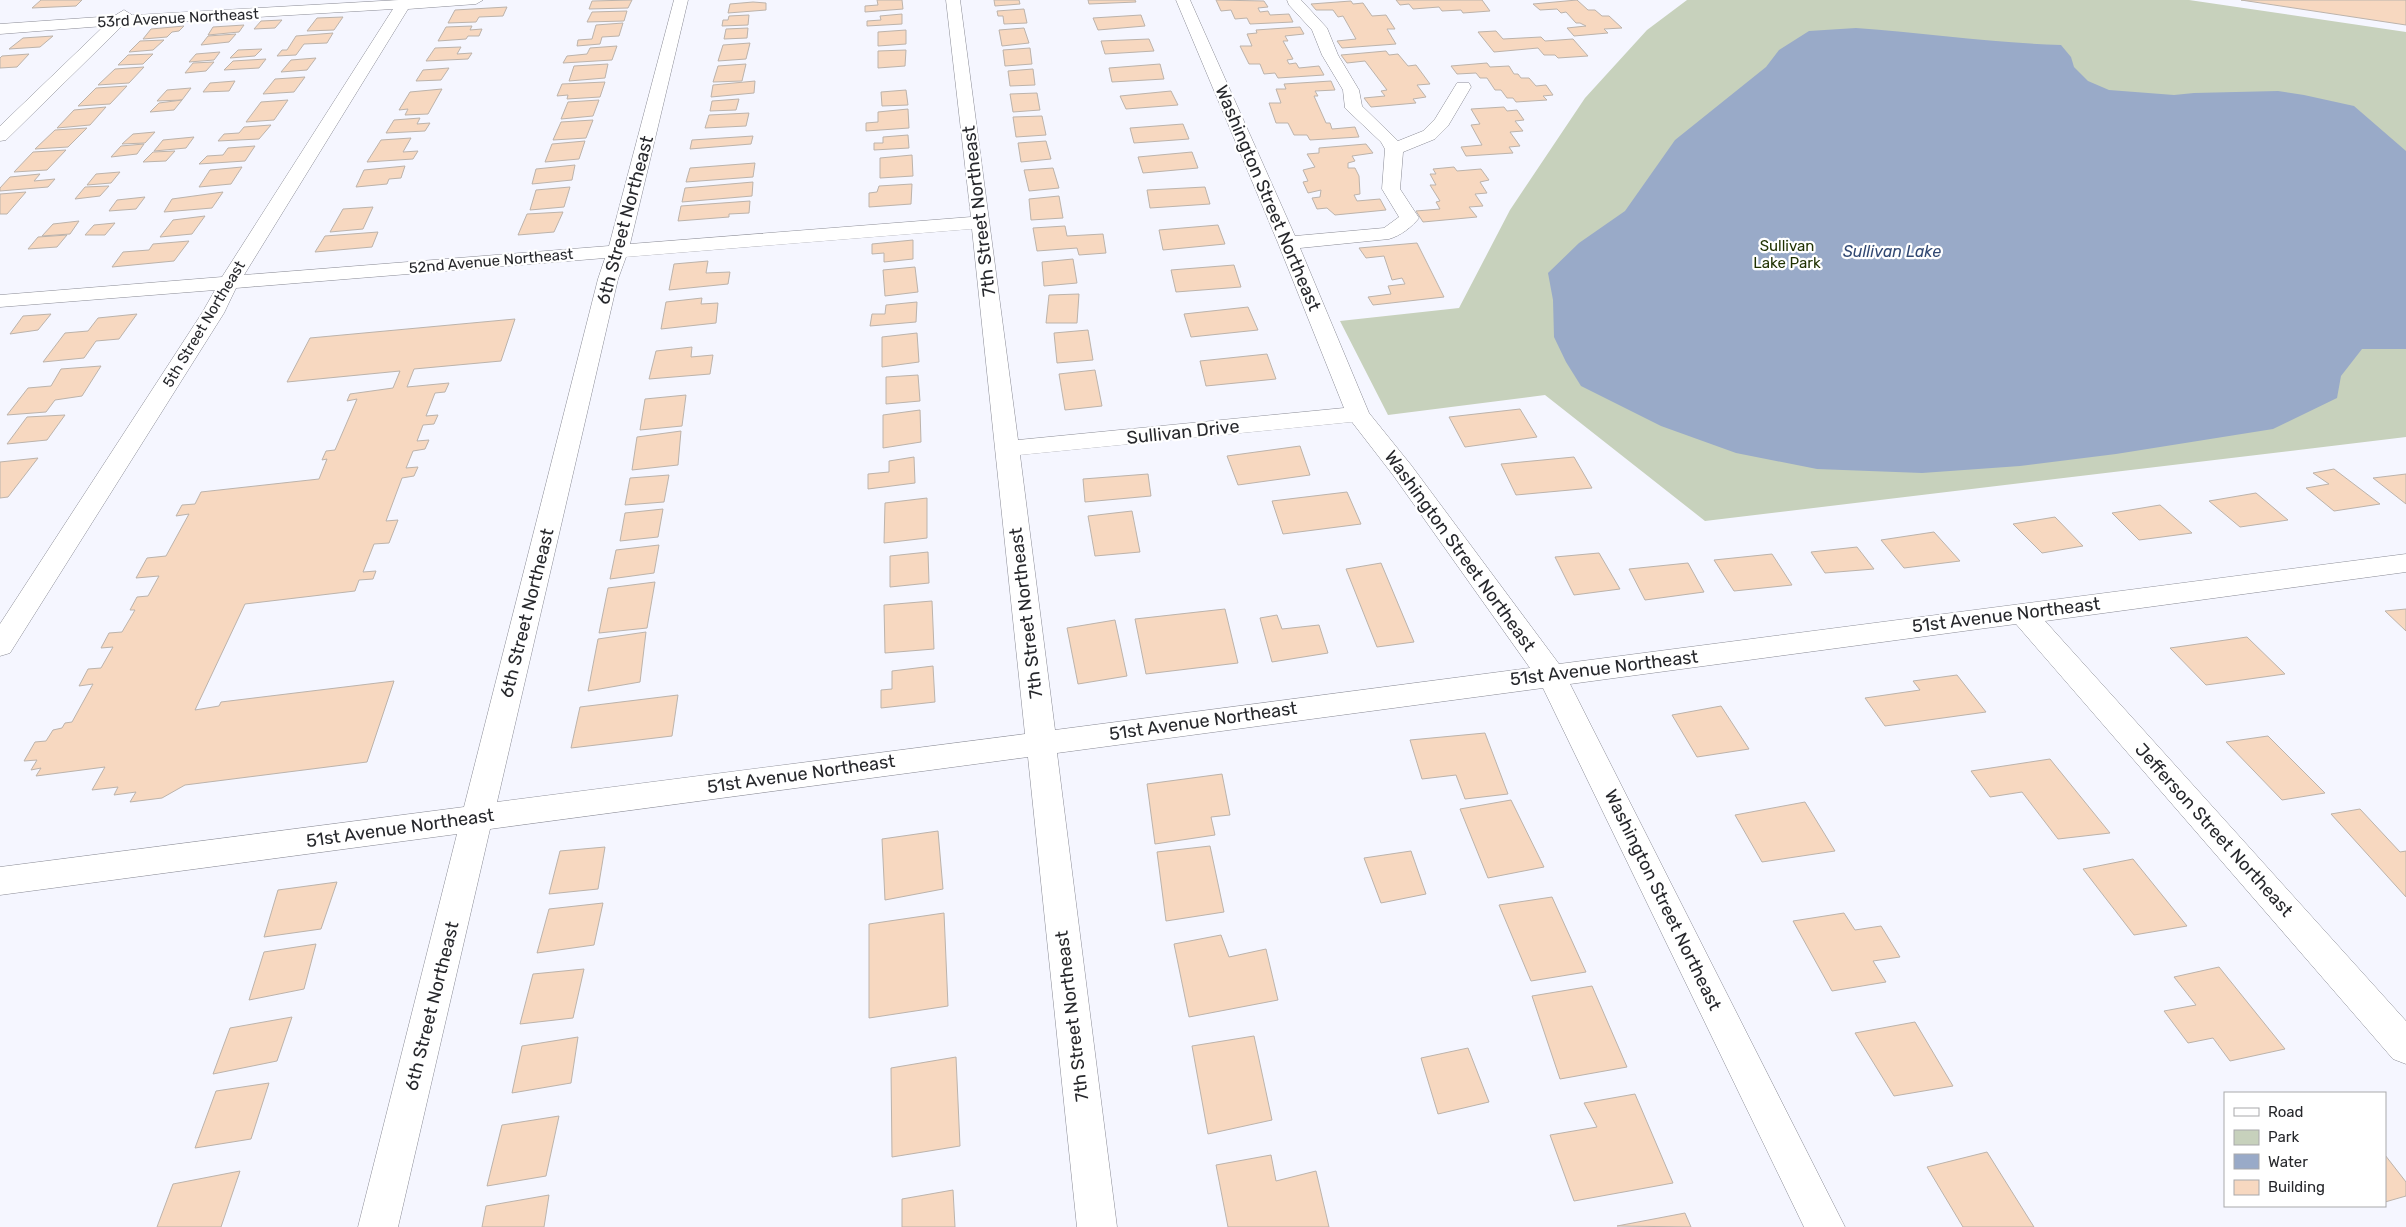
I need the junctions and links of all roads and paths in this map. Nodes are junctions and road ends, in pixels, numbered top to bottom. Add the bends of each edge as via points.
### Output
1 (476, 0) edge
2 (681, 0) edge
3 (953, 0) edge
4 (1183, 0) edge
5 (1294, 0) edge
6 (404, 2) edge
7 (132, 6) dead end
8 (119, 20) junction
9 (0, 29) edge
10 (1463, 86) dead end
11 (0, 136) edge
12 (1394, 149) junction
13 (981, 222) junction
14 (1288, 243) junction
15 (618, 251) junction
16 (229, 282) junction
17 (0, 301) edge
18 (1358, 414) junction
19 (1007, 449) junction
20 (2406, 563) edge
21 (2022, 613) junction
22 (0, 646) edge
23 (1551, 674) junction
24 (1041, 742) junction
25 (478, 817) junction
26 (0, 881) edge
27 (2406, 1047) edge
28 (378, 1227) edge
29 (1097, 1227) edge
30 (1825, 1227) edge

1 - 6 street, 53rd Avenue Northeast
2 - 15 street, 6th Street Northeast
3 - 13 street, 7th Street Northeast
4 - 14 street, Washington Street Northeast
5 - 12 street via 1319,28 1330,55 1351,90 1354,108 1388,139
6 - 8 street, 53rd Avenue Northeast
6 - 16 street, 5th Street Northeast
7 - 8 street
8 - 9 street, 53rd Avenue Northeast
8 - 11 street
10 - 12 street via 1442,122 1429,135
12 - 14 street via 1391,189 1409,218 1389,233
13 - 15 street, 52nd Avenue Northeast
13 - 19 street, 7th Street Northeast
14 - 18 street, Washington Street Northeast
15 - 16 street, 52nd Avenue Northeast
15 - 25 street, 6th Street Northeast via 608,279
16 - 17 street, 52nd Avenue Northeast
16 - 22 street, 5th Street Northeast via 208,321
18 - 19 street, Sullivan Drive
18 - 23 street, Washington Street Northeast
19 - 24 street, 7th Street Northeast
20 - 21 street, 51st Avenue Northeast
21 - 23 street, 51st Avenue Northeast
21 - 27 street, Jefferson Street Northeast
23 - 24 street, 51st Avenue Northeast
23 - 30 street, Washington Street Northeast
24 - 25 street, 51st Avenue Northeast
24 - 29 street, 7th Street Northeast
25 - 26 street, 51st Avenue Northeast
25 - 28 street, 6th Street Northeast

